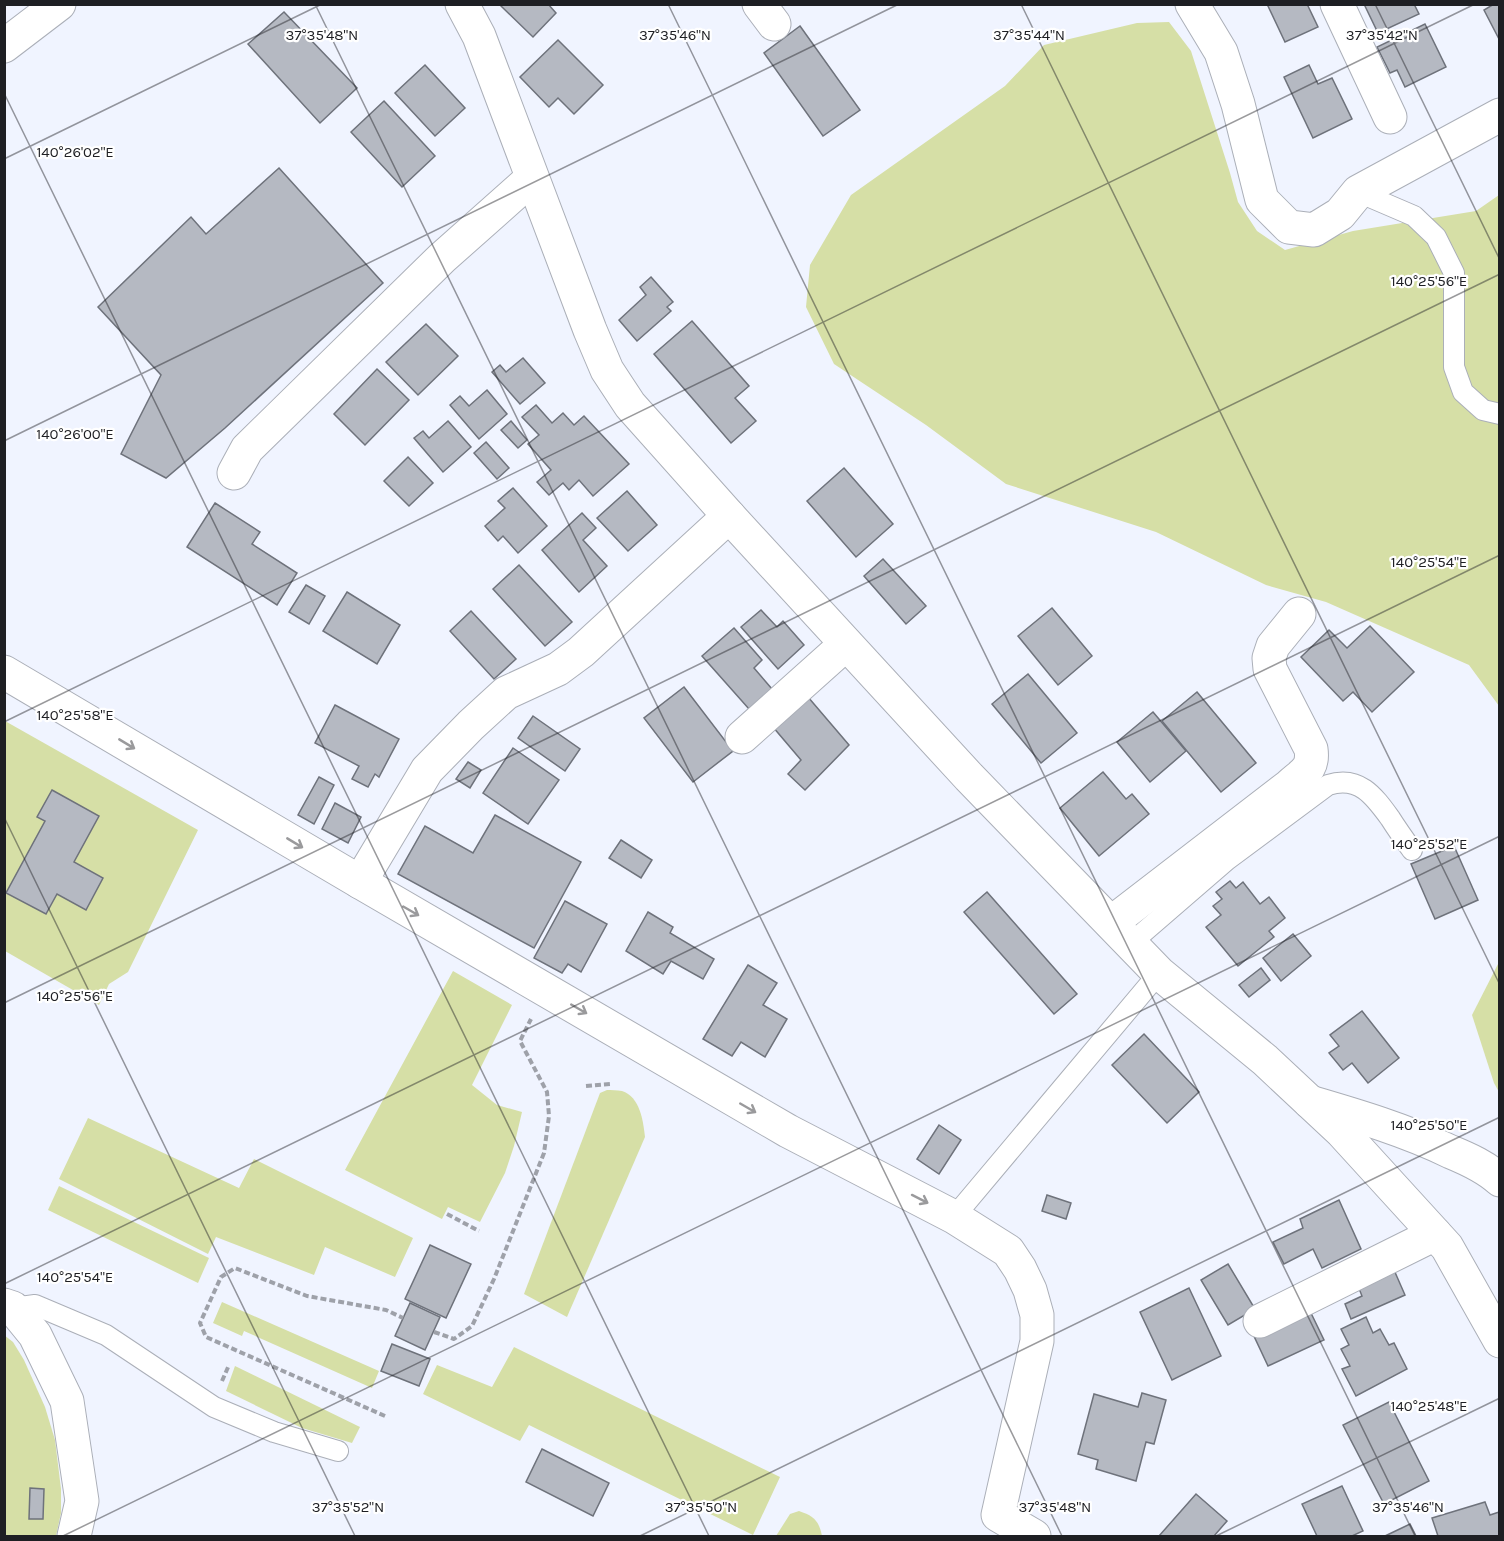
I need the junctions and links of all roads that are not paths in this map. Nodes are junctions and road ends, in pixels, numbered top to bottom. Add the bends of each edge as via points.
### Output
1 (59, 4) edge
2 (462, 4) edge
3 (1192, 4) edge
4 (1337, 4) edge
5 (4, 46) edge
6 (1500, 114) edge
7 (1390, 117) dead end
8 (532, 178) junction
9 (1358, 192) junction
10 (1500, 414) edge
11 (234, 473) dead end
12 (729, 516) junction
13 (1299, 614) dead end
14 (846, 644) junction
15 (4, 672) edge
16 (742, 737) dead end
17 (1412, 850) dead end
18 (360, 882) junction
19 (1121, 933) junction
20 (1160, 973) junction
21 (1310, 1102) junction
22 (1500, 1180) edge
23 (954, 1217) junction
24 (1435, 1234) junction
25 (9, 1306) edge
26 (1260, 1322) dead end
27 (1500, 1341) edge
28 (338, 1451) dead end
29 (995, 1526) edge
30 (74, 1536) edge
31 (1034, 1536) edge

1 - 5 street
2 - 8 street via 479,36
3 - 9 street via 1221,52 1262,200 1289,227 1314,230 1340,214
4 - 7 street
6 - 9 street
8 - 11 street via 442,258 247,449
8 - 12 street via 608,370 630,405
9 - 10 lane via 1414,216 1436,237 1454,273 1454,367 1463,392 1483,410
12 - 14 street
12 - 18 street via 581,652 558,669 506,693 471,725 427,770
13 - 19 street via 1273,646 1269,658 1270,669 1311,749 1310,768
14 - 16 street
14 - 19 street
15 -> 18 street
17 - 19 lane via 1375,798 1358,785 1340,781 1328,785
18 -> 23 street via 788,1131
19 - 20 street
20 - 21 street
20 - 23 lane
21 - 22 street via 1393,1127 1472,1162
21 - 24 street
23 - 29 street via 1008,1251 1030,1290 1037,1315 1037,1341
24 - 26 street
24 - 27 street via 1447,1247
25 - 28 lane via 35,1305 106,1335 214,1407 274,1432
25 - 30 street via 35,1335 67,1401 82,1501
29 - 31 street

